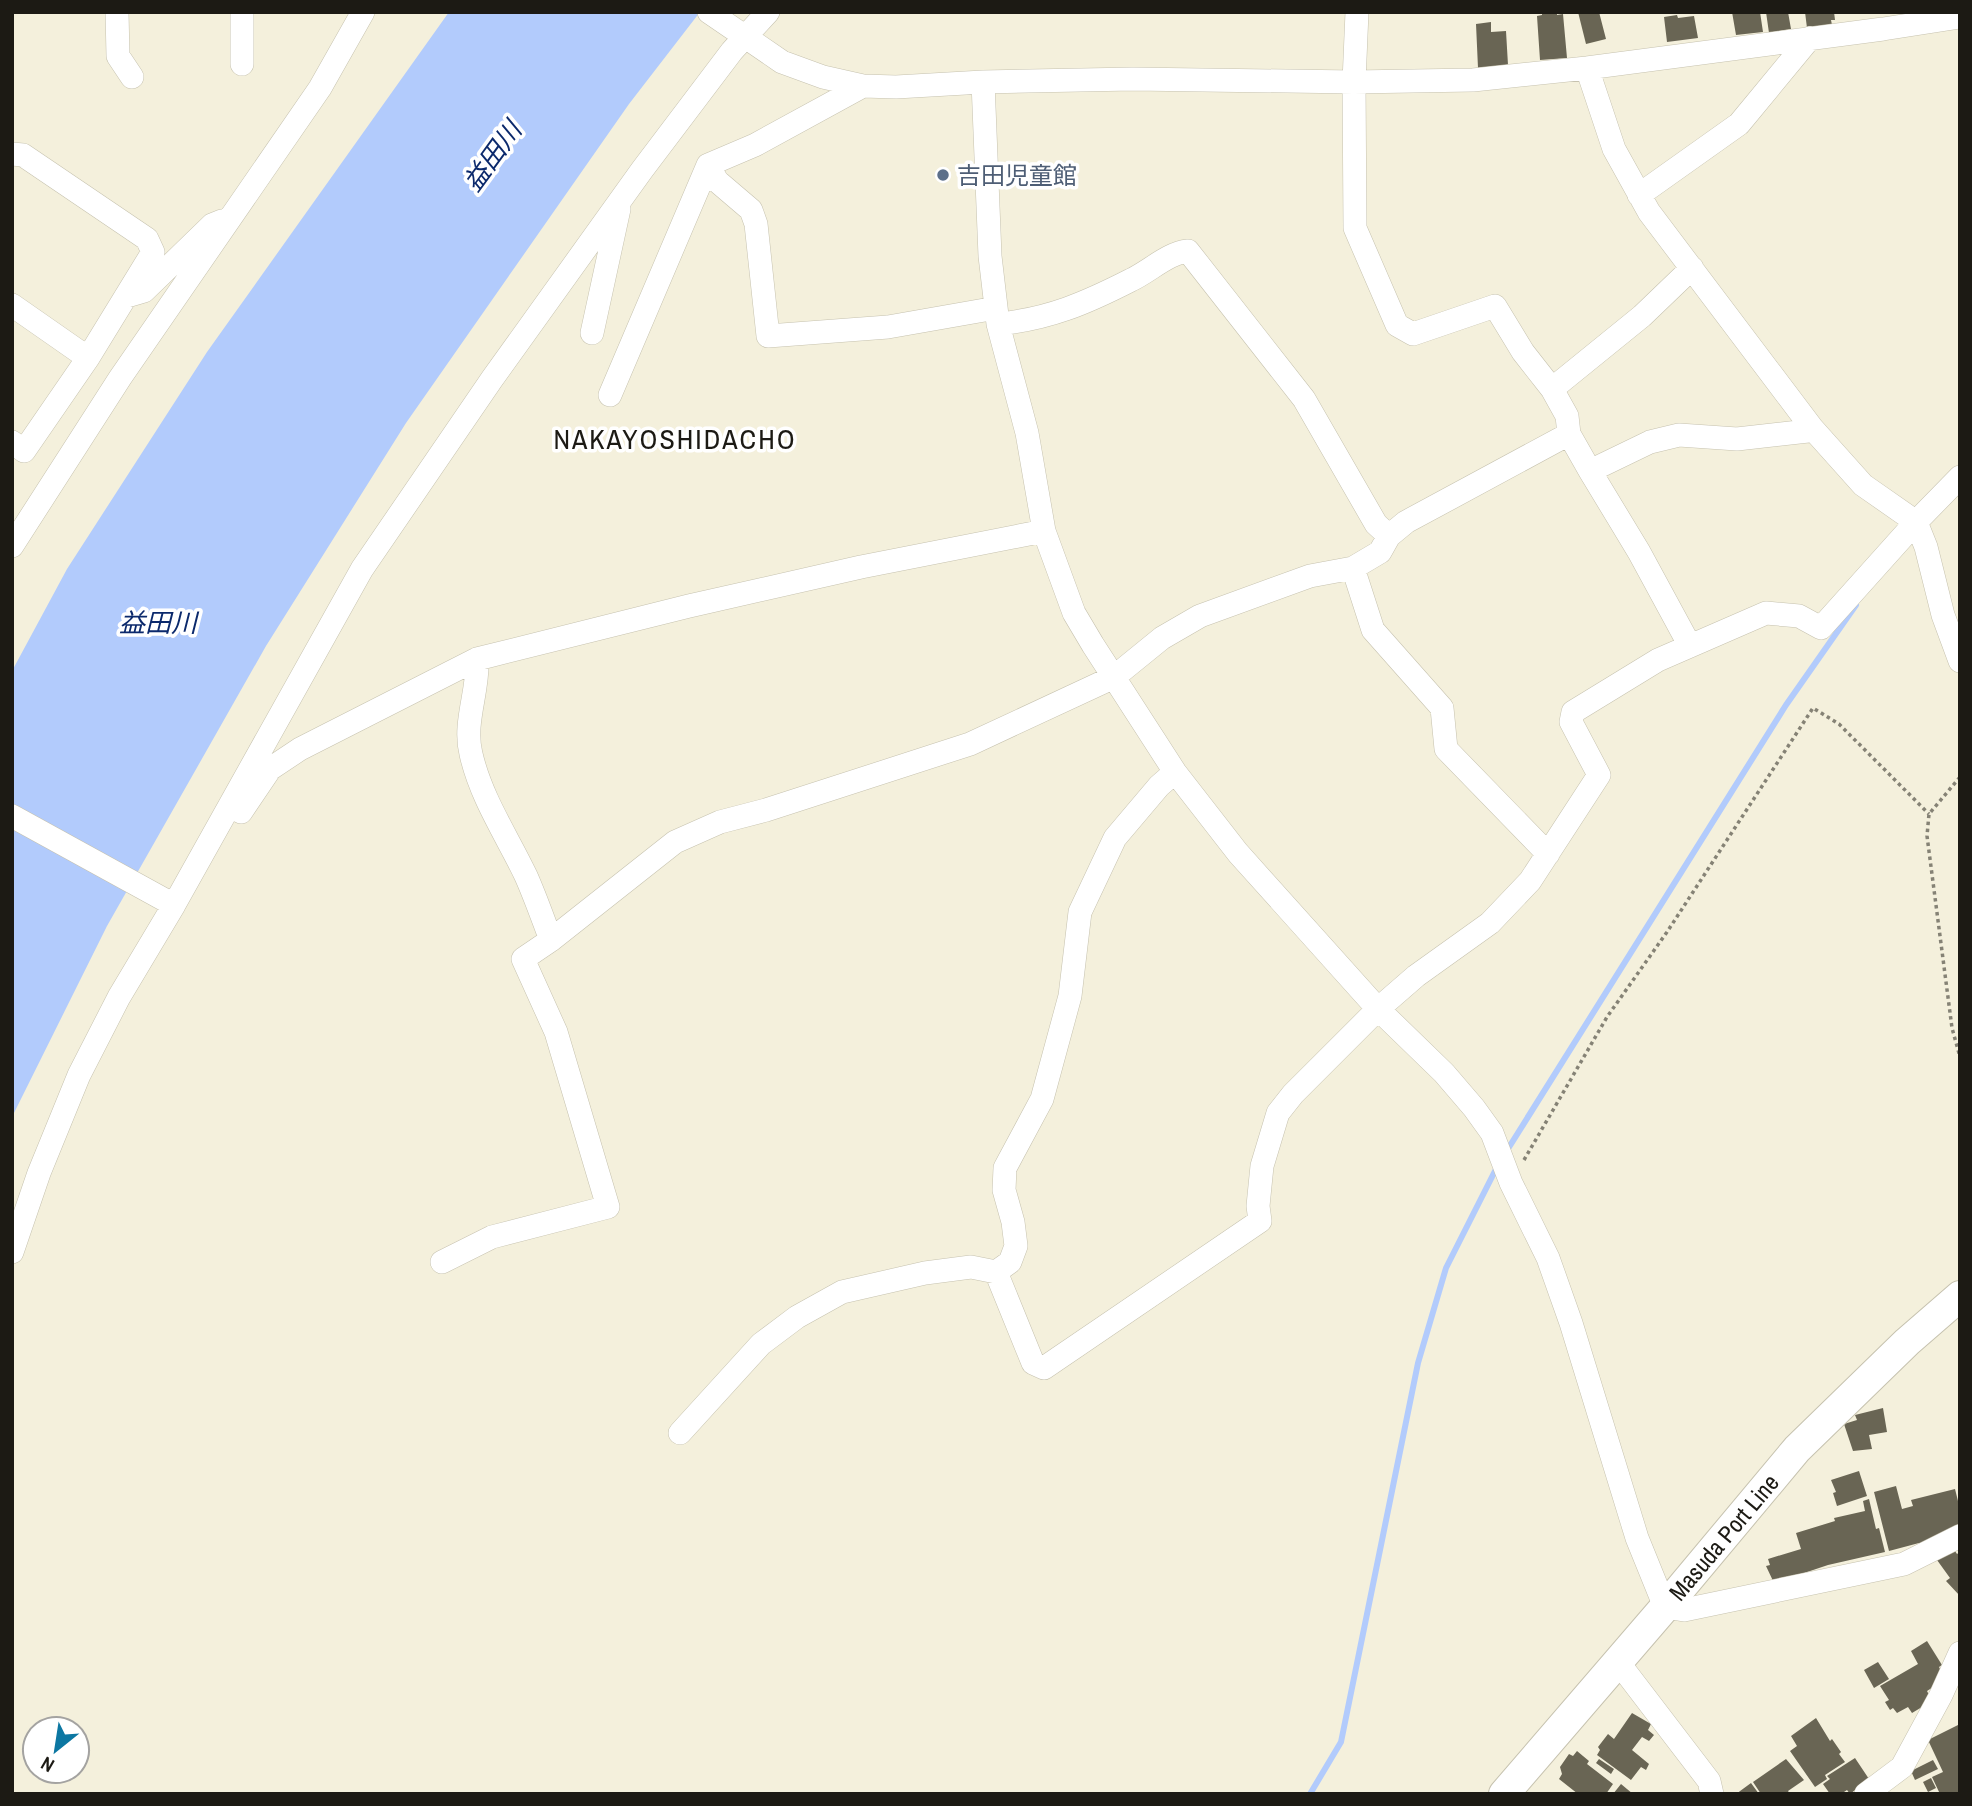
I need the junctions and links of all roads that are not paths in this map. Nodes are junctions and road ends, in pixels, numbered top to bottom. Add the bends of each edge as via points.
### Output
1 (117, 12) edge
2 (242, 12) edge
3 (363, 12) edge
4 (709, 12) edge
5 (768, 12) edge
6 (1357, 12) edge
7 (1960, 17) edge
8 (1860, 22) edge
9 (738, 34) junction
10 (1810, 38) junction
11 (242, 64) dead end
12 (1587, 68) junction
13 (132, 77) dead end
14 (983, 82) junction
15 (1354, 82) junction
16 (863, 86) junction
17 (12, 154) edge
18 (708, 164) junction
19 (1639, 195) junction
20 (622, 198) junction
21 (233, 216) junction
22 (1692, 268) junction
23 (127, 296) junction
24 (12, 304) edge
25 (997, 316) junction
26 (592, 333) dead end
27 (88, 358) junction
28 (1552, 390) junction
29 (610, 395) dead end
30 (1812, 428) junction
31 (1569, 434) junction
32 (16, 454) edge
33 (1590, 471) junction
34 (1960, 477) edge
35 (1916, 522) junction
36 (1044, 531) junction
37 (1389, 536) junction
38 (12, 546) edge
39 (1353, 568) junction
40 (1690, 646) junction
41 (477, 659) junction
42 (1960, 661) edge
43 (1114, 677) junction
44 (1175, 772) junction
45 (12, 816) edge
46 (1548, 854) junction
47 (199, 859) junction
48 (167, 901) junction
49 (551, 940) junction
50 (1378, 1009) junction
51 (12, 1252) edge
52 (442, 1262) dead end
53 (996, 1272) junction
54 (1960, 1296) edge
55 (680, 1433) dead end
56 (1960, 1535) edge
57 (1665, 1607) junction
58 (1960, 1653) edge
59 (1618, 1662) junction
60 (1504, 1794) edge
61 (1712, 1794) edge
62 (1867, 1794) edge

1 - 13 street via 118,56
2 - 11 street
3 - 21 street via 320,88
4 - 9 street
5 - 9 street
6 - 15 street
7 - 8 street
8 - 10 street
9 - 16 street via 782,62
9 - 20 street via 732,51
10 - 12 street
10 - 19 street via 1739,124
12 - 15 street via 1473,80
12 - 19 street via 1614,149
14 - 15 street
14 - 16 street
14 - 25 street
15 - 28 street via 1355,228 1397,325 1413,334 1495,306
16 - 18 street via 755,145
17 - 23 street via 23,155 147,239 153,252
18 - 25 street via 717,181 751,210 768,337
18 - 29 street
19 - 22 street
20 - 26 street
20 - 47 street via 362,569
21 - 23 street via 212,225 144,291
21 - 38 street via 120,378
22 - 28 street
22 - 30 street
23 - 27 street
24 - 27 street
25 - 36 street via 1027,433
25 - 37 street via 1031,321 1060,312 1188,251 1304,399 1376,524
27 - 32 street
28 - 31 street via 1567,416
30 - 33 street via 1737,439 1679,435 1650,442
30 - 35 street via 1863,485
31 - 33 street
31 - 37 street via 1406,522
33 - 40 street
34 - 35 street
35 - 40 street via 1821,628 1800,616 1766,613
35 - 42 street
36 - 41 street via 848,570
36 - 43 street via 1074,612
37 - 39 street via 1380,552
39 - 43 street via 1310,576 1200,616 1162,638
39 - 46 street via 1373,630 1442,708 1446,749
40 - 46 street via 1658,660 1573,712 1571,722 1600,775
41 - 47 street via 300,749 270,769 216,848
41 - 49 street via 468,735 471,754
43 - 44 street
43 - 49 street via 970,744 720,822 675,842
44 - 50 street via 1238,853
44 - 53 street via 1115,838 1080,912 1070,996 1042,1099 1005,1168 1004,1190 1016,1246 1010,1262
45 - 48 street
46 - 50 street via 1530,881 1490,923
47 - 48 street
48 - 51 street via 79,1075
49 - 52 street via 523,959 556,1032 608,1207 492,1237
50 - 53 street via 1278,1113 1262,1166 1260,1221 1044,1368 1033,1363
50 - 57 street via 1444,1073 1492,1133 1548,1258 1637,1538
53 - 55 street via 971,1267 842,1292 761,1344
54 - 57 main road, Masuda Port Line via 1797,1449
56 - 57 street via 1904,1564 1684,1610
57 - 59 main road, Masuda Port Line
58 - 62 street via 1902,1767
59 - 60 main road, Masuda Port Line
59 - 61 street via 1709,1781

